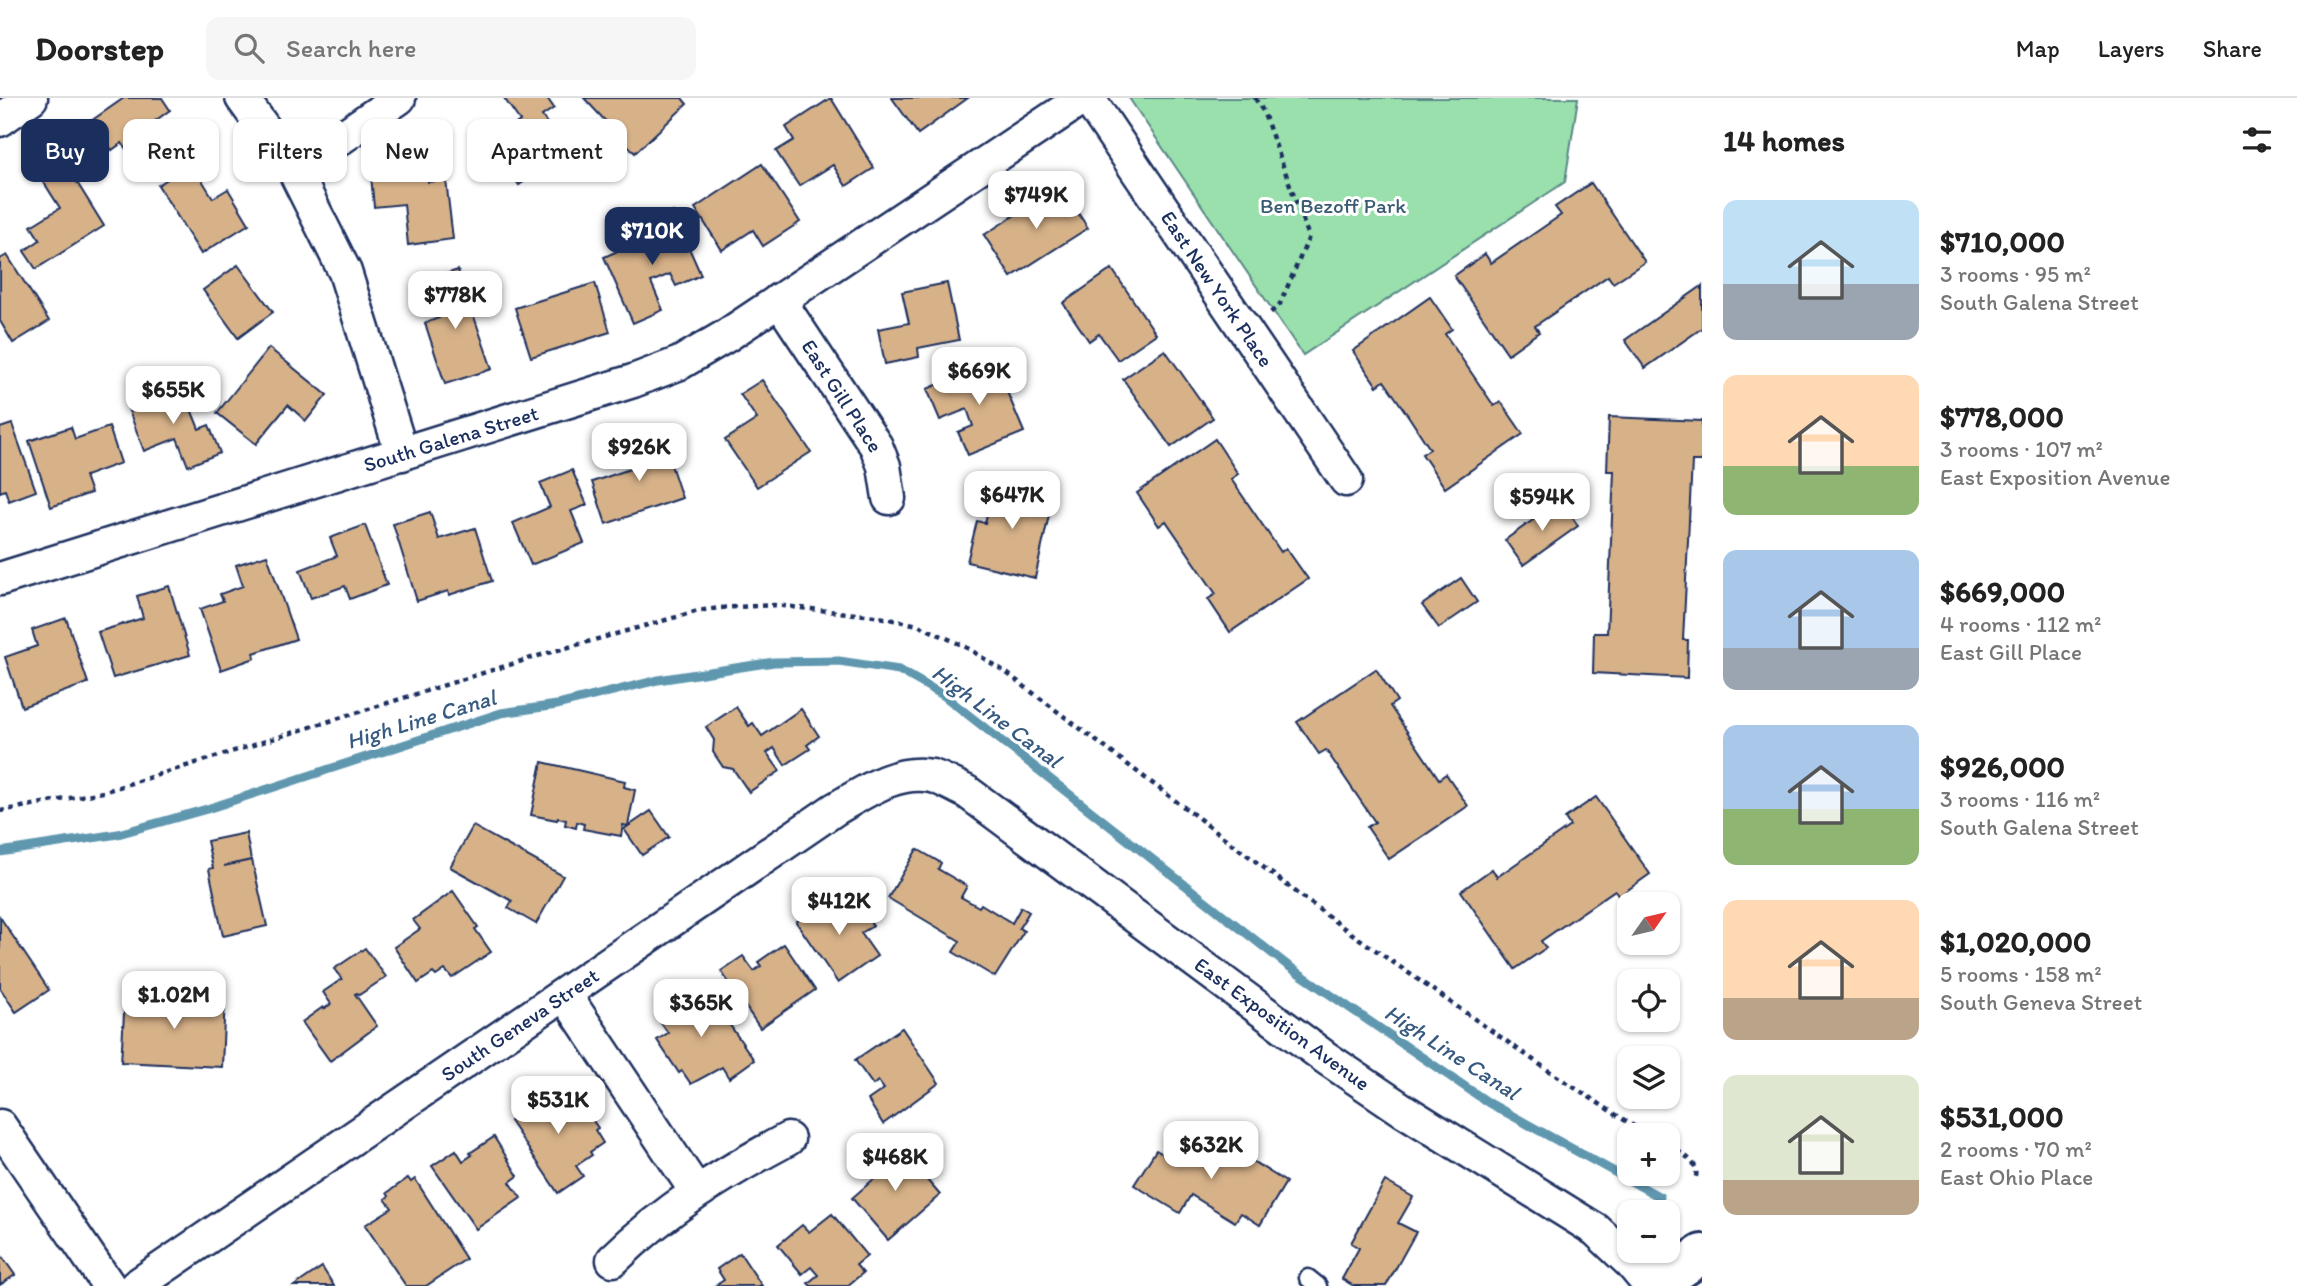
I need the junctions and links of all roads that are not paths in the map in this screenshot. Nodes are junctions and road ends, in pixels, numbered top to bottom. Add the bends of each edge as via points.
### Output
1 (31, 98) edge
2 (242, 98) edge
3 (399, 98) edge
4 (1083, 98) edge
5 (1088, 98) edge
6 (257, 119) edge
7 (0, 120) edge
8 (347, 134) edge
9 (300, 182) edge
10 (779, 300) junction
11 (402, 454) junction
12 (1346, 480) dead end
13 (889, 498) dead end
14 (0, 579) edge
15 (909, 774) joint
16 (565, 995) junction
17 (0, 1126) edge
18 (788, 1139) dead end
19 (696, 1191) junction
20 (1702, 1254) edge
21 (613, 1260) dead end
22 (109, 1286) edge
23 (136, 1286) edge
24 (1650, 1286) edge
25 (1655, 1286) edge

1 - 7 street
2 - 6 street
3 - 8 street
4 - 10 street, South Galena Street
5 - 12 street, East New York Place
9 - 11 street via 345,272
10 - 11 street, South Galena Street via 713,345 657,372
10 - 13 street, East Gill Place via 876,446
11 - 14 street, South Galena Street
15 - 16 street, South Geneva Street via 885,781 835,809
15 - 24 street, East Exposition Avenue via 933,776 967,792 1326,1058 1596,1230
16 - 19 street
16 - 23 street, South Geneva Street
17 - 22 street
18 - 19 street
19 - 21 street via 643,1230
20 - 25 main road

